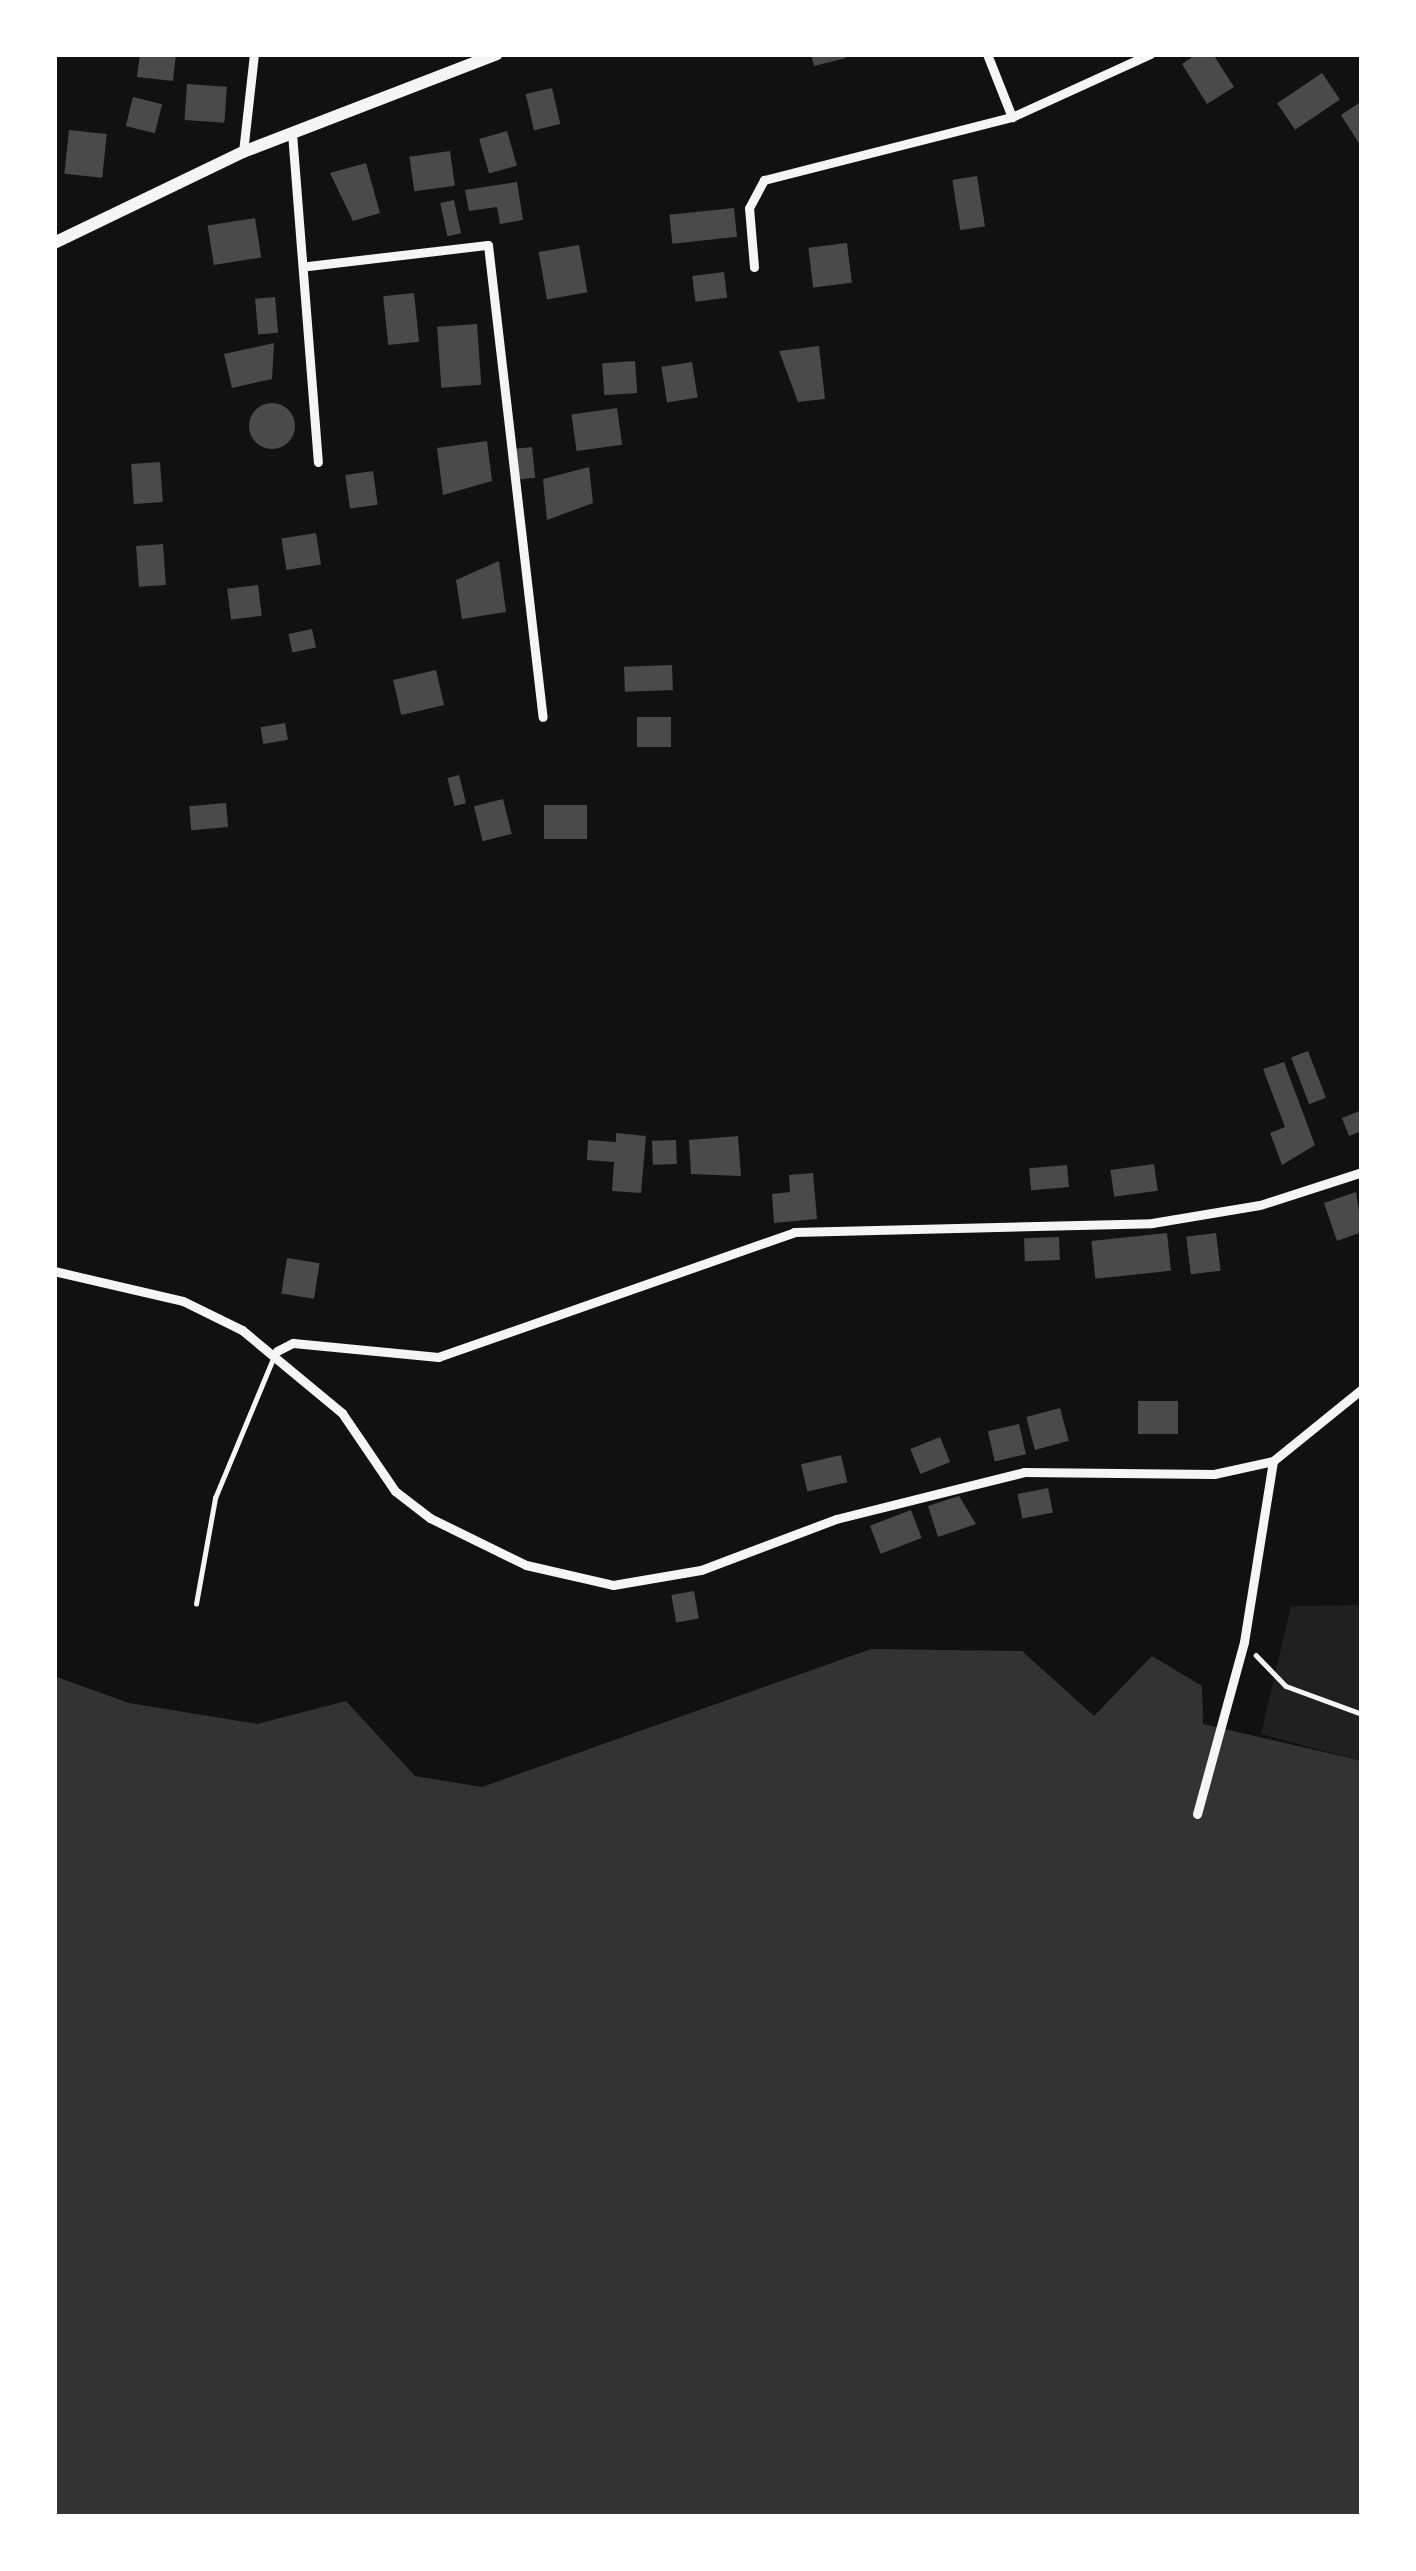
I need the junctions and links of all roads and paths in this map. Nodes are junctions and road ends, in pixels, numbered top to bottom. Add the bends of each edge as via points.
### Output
1 (254, 54) edge
2 (497, 54) edge
3 (987, 54) edge
4 (1150, 54) edge
5 (1012, 116) junction
6 (292, 133) junction
7 (243, 152) junction
8 (54, 243) edge
9 (308, 266) junction
10 (754, 267) dead end
11 (318, 462) dead end
12 (543, 717) dead end
13 (1362, 1172) edge
14 (54, 1271) edge
15 (277, 1351) junction
16 (1362, 1389) edge
17 (1274, 1461) junction
18 (196, 1604) dead end
19 (1244, 1642) junction
20 (1362, 1714) edge
21 (1197, 1814) dead end

1 - 7 street
2 - 6 street
3 - 5 street
4 - 5 street
5 - 10 street via 764,180 748,208
6 - 7 street
6 - 9 street
7 - 8 street
9 - 11 street
9 - 12 street via 488,245
13 - 15 street via 1260,1205 1152,1223 794,1232 438,1358 293,1343
14 - 15 street via 183,1301
15 - 17 street via 430,1518 526,1564 613,1585 701,1570 836,1519 1024,1472 1214,1474
15 - 18 lane via 215,1498
16 - 17 street
17 - 19 street
19 - 20 path via 1286,1687
19 - 21 street

